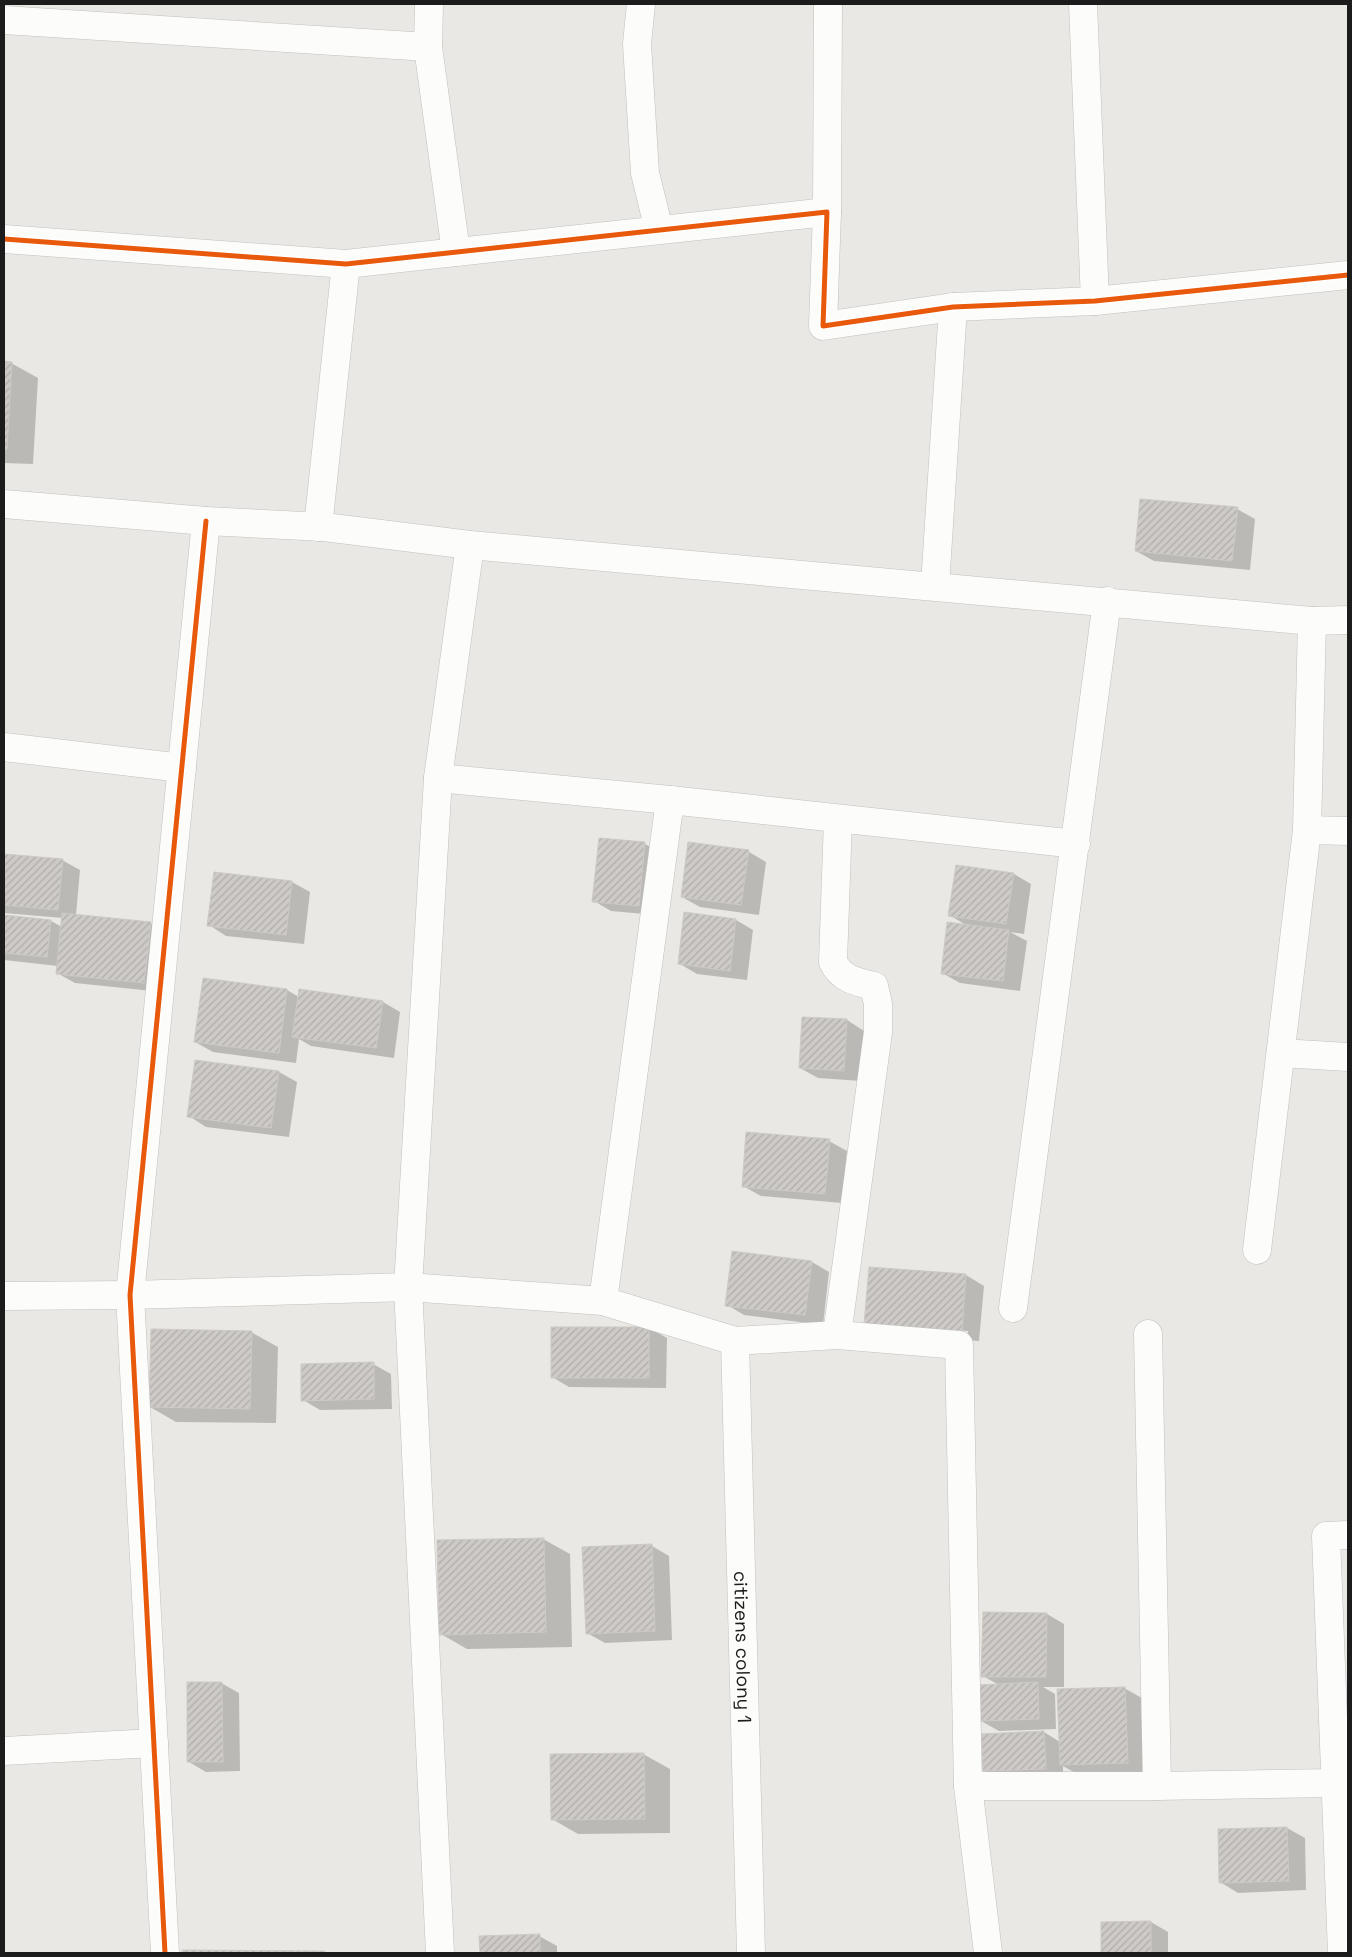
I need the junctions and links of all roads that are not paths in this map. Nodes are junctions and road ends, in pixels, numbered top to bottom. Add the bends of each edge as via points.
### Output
1 (429, 4) edge
2 (642, 4) edge
3 (828, 4) edge
4 (1083, 4) edge
5 (4, 20) edge
6 (428, 47) junction
7 (827, 212) junction
8 (659, 230) junction
9 (4, 239) edge
10 (456, 252) junction
11 (346, 264) junction
12 (1348, 275) edge
13 (1094, 301) junction
14 (953, 307) junction
15 (4, 504) edge
16 (206, 521) junction
17 (318, 527) junction
18 (470, 545) junction
19 (935, 586) junction
20 (1108, 601) junction
21 (1348, 620) edge
22 (1312, 621) junction
23 (4, 747) edge
24 (182, 768) junction
25 (438, 778) junction
26 (670, 800) junction
27 (838, 819) junction
28 (1307, 830) junction
29 (1348, 831) edge
30 (1076, 844) junction
31 (1282, 1053) junction
32 (1348, 1057) edge
33 (1257, 1250) dead end
34 (408, 1287) junction
35 (130, 1295) junction
36 (4, 1296) edge
37 (603, 1301) junction
38 (1013, 1308) dead end
39 (1148, 1334) dead end
40 (837, 1335) junction
41 (735, 1341) junction
42 (1348, 1535) edge
43 (154, 1743) junction
44 (4, 1751) edge
45 (1335, 1783) junction
46 (968, 1786) junction
47 (1157, 1786) junction
48 (165, 1953) edge
49 (440, 1953) edge
50 (751, 1953) edge
51 (988, 1953) edge
52 (1342, 1953) edge

1 - 6 street
2 - 8 street via 637,44 645,173
3 - 7 street
4 - 13 street
5 - 6 street
6 - 10 street
7 - 8 street
7 - 14 street via 823,326
8 - 10 street
9 - 11 street
10 - 11 street
11 - 17 street
12 - 13 street
13 - 14 street
14 - 19 street
15 - 16 street
16 - 17 street
16 - 24 street
17 - 18 street
18 - 19 street
18 - 25 street
19 - 20 street
20 - 22 street
20 - 30 street
21 - 22 street
22 - 28 street
23 - 24 street
24 - 35 street
25 - 26 street
25 - 34 street
26 - 27 street
26 - 37 street
27 - 30 street
27 - 40 street via 833,962 837,971 852,981 874,986 878,1023
28 - 29 street
28 - 31 street
30 - 38 street
31 - 32 street
31 - 33 street
34 - 35 street
34 - 37 street
34 - 49 street
35 - 36 street
35 - 43 street
37 - 41 street
39 - 47 street
40 - 41 street
40 - 46 street via 959,1345
41 - 50 street, citizens colony 1
42 - 45 street via 1326,1536
43 - 44 street
43 - 48 street
45 - 47 street
45 - 52 street
46 - 47 street
46 - 51 street

